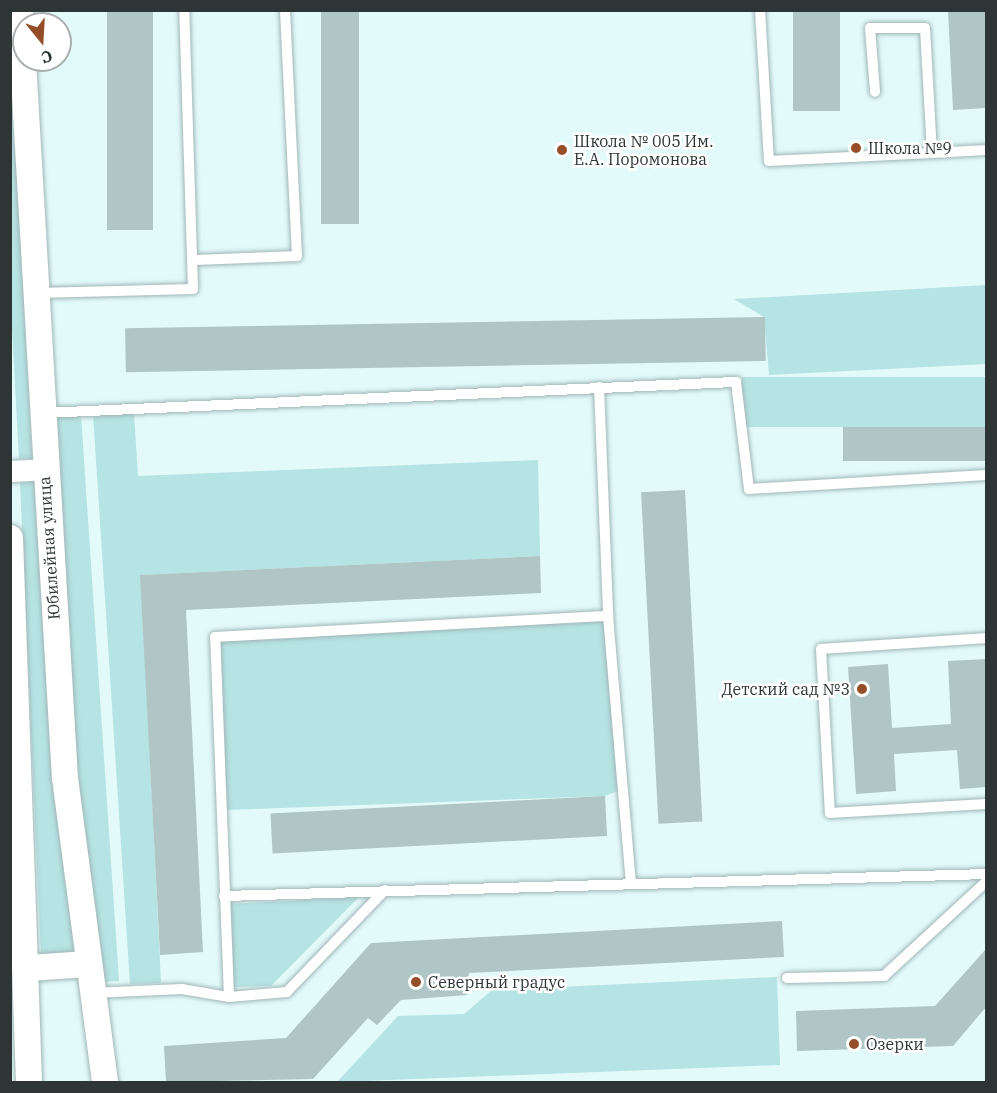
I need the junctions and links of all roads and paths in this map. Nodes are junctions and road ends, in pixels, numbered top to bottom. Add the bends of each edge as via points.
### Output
1 (20, 10) edge
2 (184, 10) edge
3 (285, 10) edge
4 (760, 10) edge
5 (875, 92) dead end
6 (987, 150) edge
7 (932, 153) junction
8 (195, 260) junction
9 (33, 293) junction
10 (599, 387) junction
11 (41, 413) junction
12 (44, 469) junction
13 (10, 471) edge
14 (987, 475) edge
15 (10, 538) edge
16 (608, 616) junction
17 (987, 638) edge
18 (987, 804) edge
19 (987, 874) edge
20 (631, 882) junction
21 (987, 882) edge
22 (385, 890) junction
23 (224, 896) junction
24 (88, 964) junction
25 (28, 968) junction
26 (787, 978) dead end
27 (92, 993) junction
28 (229, 997) junction
29 (29, 1083) edge
30 (105, 1083) edge

1 - 9 street, Юбилейная улица
2 - 8 lane
3 - 8 lane via 297,256
4 - 7 lane via 769,161
5 - 7 lane via 870,28 925,28
6 - 7 lane
8 - 9 lane via 193,289
9 - 11 street, Юбилейная улица
10 - 11 lane
10 - 14 lane via 736,382 749,489
10 - 16 lane
11 - 12 street, Юбилейная улица
12 - 13 street
12 - 24 street, Юбилейная улица via 65,778
15 - 25 street
16 - 20 lane
16 - 23 lane via 215,636
17 - 18 lane via 821,649 830,813
19 - 20 lane
20 - 22 lane
21 - 26 lane via 884,976
22 - 23 lane
22 - 28 lane via 287,992
23 - 28 lane
24 - 25 street
24 - 27 street, Юбилейная улица
25 - 29 street
27 - 28 lane via 182,989
27 - 30 street, Юбилейная улица

